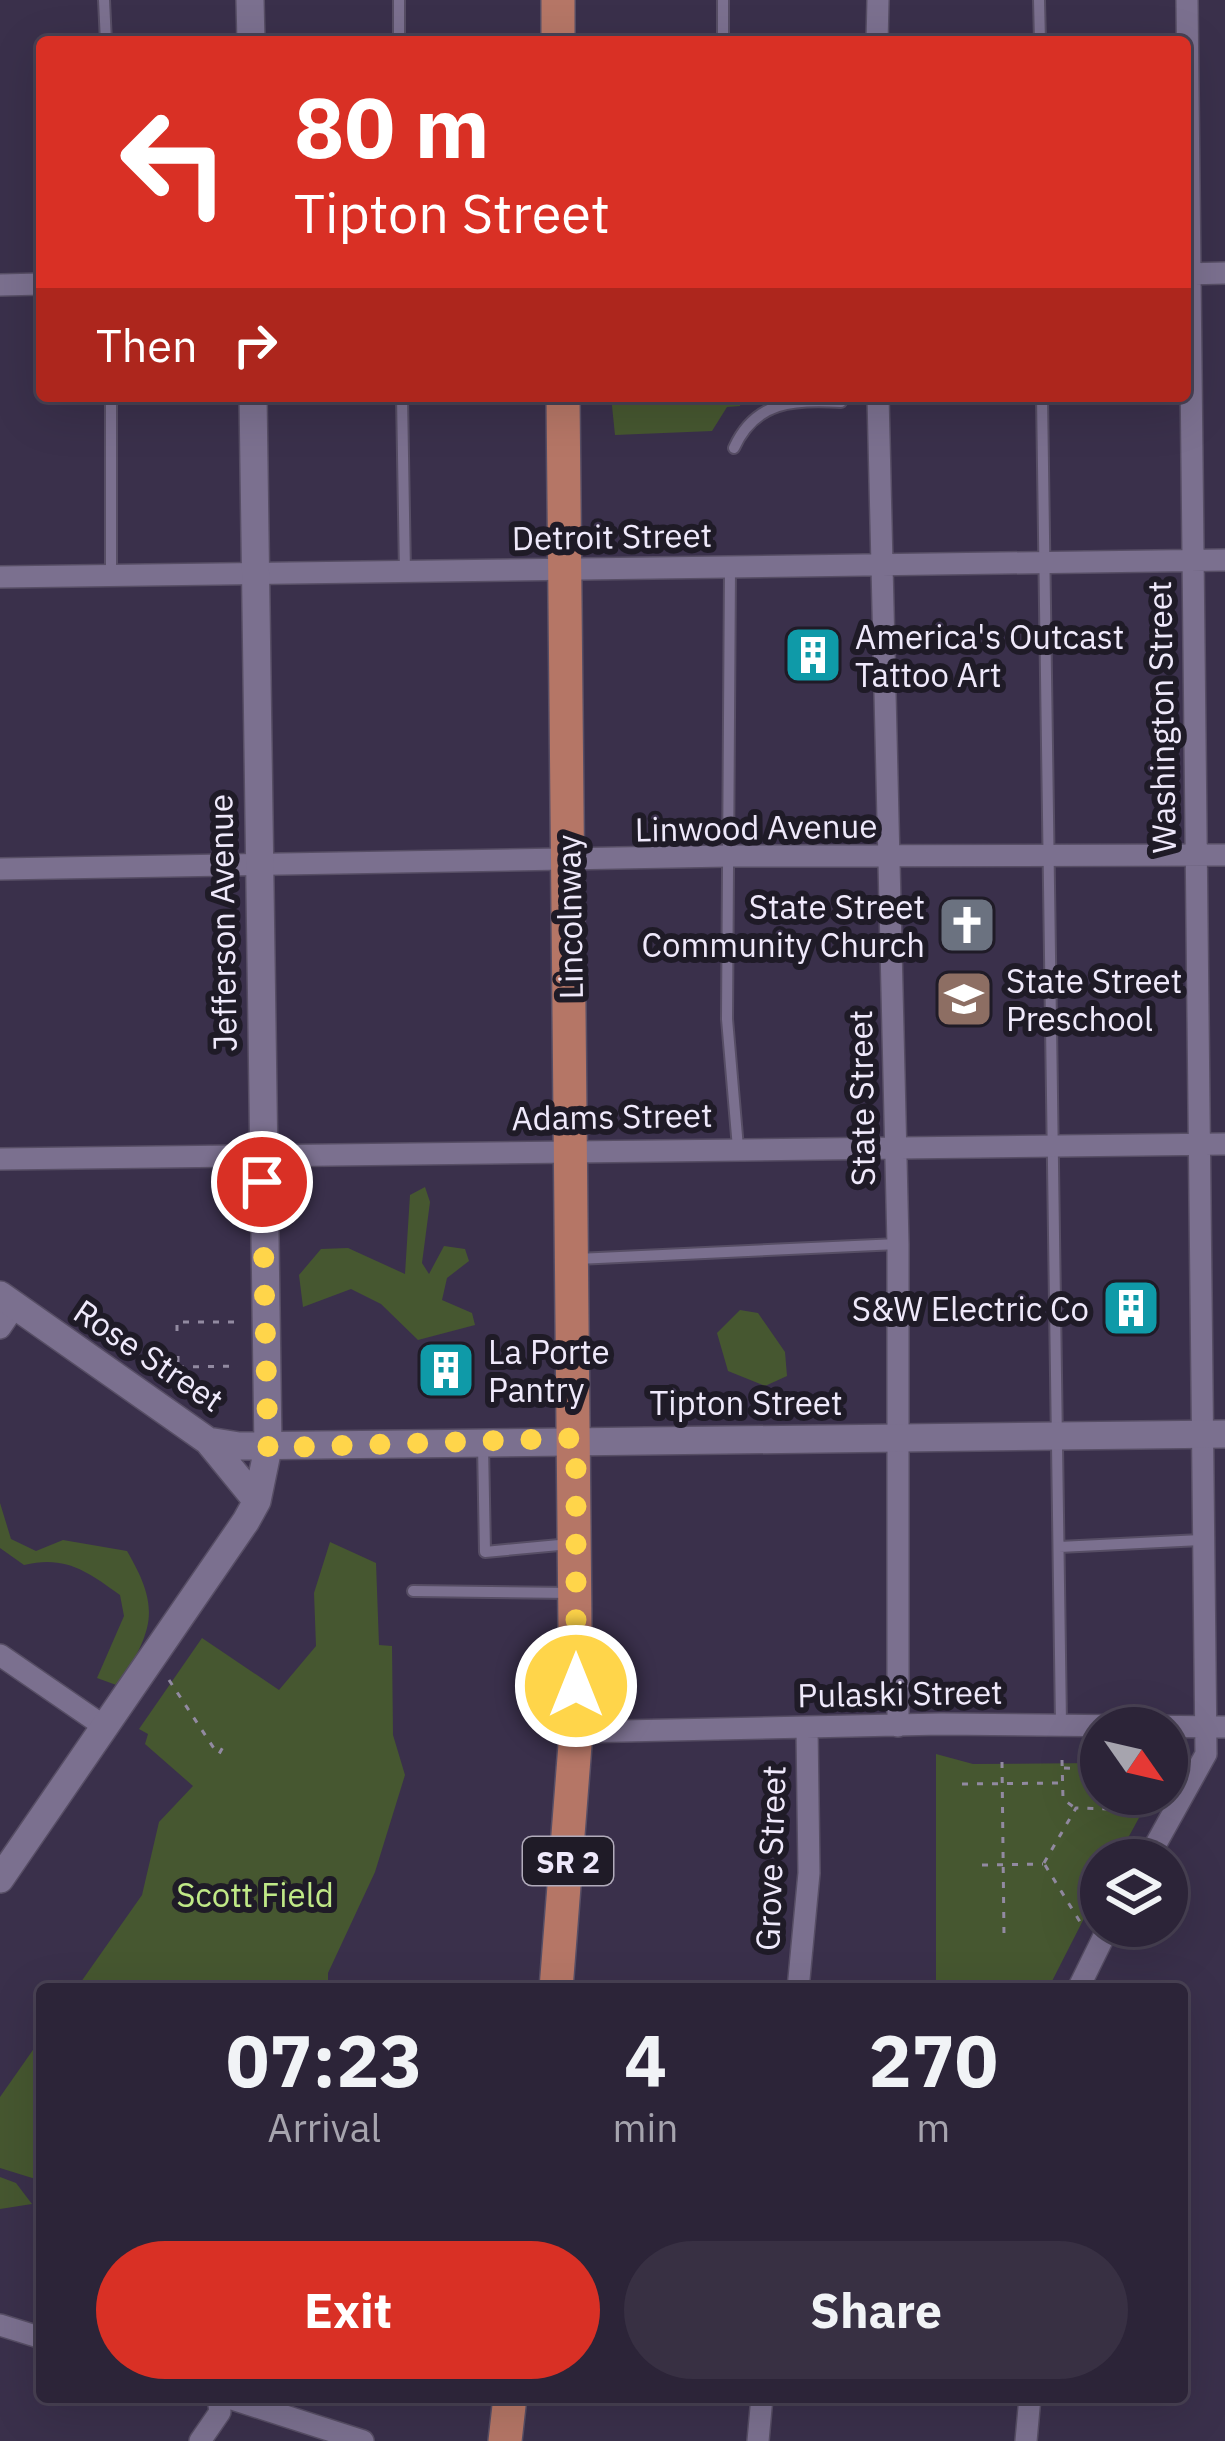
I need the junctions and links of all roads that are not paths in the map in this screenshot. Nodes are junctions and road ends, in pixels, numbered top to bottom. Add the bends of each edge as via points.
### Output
1 (104, 0) edge
2 (250, 0) edge
3 (399, 0) edge
4 (558, 0) edge
5 (723, 0) edge
6 (878, 0) edge
7 (1039, 0) edge
8 (1187, 0) edge
9 (106, 36) edge
10 (251, 36) edge
11 (399, 36) edge
12 (558, 36) edge
13 (723, 36) edge
14 (877, 36) edge
15 (1040, 36) edge
16 (1187, 36) edge
17 (1225, 273) edge
18 (1191, 274) edge
19 (36, 284) edge
20 (0, 285) edge
21 (111, 402) edge
22 (254, 402) edge
23 (402, 402) edge
24 (563, 402) edge
25 (797, 402) edge
26 (878, 402) edge
27 (1042, 402) edge
28 (1189, 402) edge
29 (734, 448) dead end
30 (1225, 560) edge
31 (1192, 561) junction
32 (1044, 564) junction
33 (730, 568) junction
34 (883, 568) junction
35 (565, 570) junction
36 (405, 574) junction
37 (256, 575) junction
38 (111, 576) junction
39 (0, 577) edge
40 (1050, 855) junction
41 (1196, 855) junction
42 (1225, 855) edge
43 (728, 856) junction
44 (889, 858) junction
45 (568, 862) junction
46 (256, 867) junction
47 (0, 869) edge
48 (1198, 1144) junction
49 (1225, 1144) edge
50 (1054, 1146) junction
51 (738, 1148) junction
52 (895, 1148) junction
53 (572, 1150) junction
54 (260, 1155) junction
55 (0, 1159) edge
56 (898, 1244) junction
57 (574, 1259) junction
58 (5, 1310) edge
59 (1213, 1434) edge
60 (1056, 1437) junction
61 (576, 1438) junction
62 (897, 1438) junction
63 (208, 1441) junction
64 (482, 1442) junction
65 (268, 1448) junction
66 (256, 1501) junction
67 (1201, 1540) junction
68 (576, 1544) junction
69 (1059, 1547) junction
70 (413, 1591) dead end
71 (576, 1593) junction
72 (0, 1655) edge
73 (1060, 1724) junction
74 (898, 1726) junction
75 (1215, 1726) edge
76 (105, 1727) junction
77 (807, 1728) junction
78 (576, 1732) junction
79 (1159, 1839) edge
80 (0, 1879) edge
81 (1098, 1947) edge
82 (556, 1983) edge
83 (799, 1983) edge
84 (1081, 1983) edge
85 (0, 2325) edge
86 (36, 2336) edge
87 (221, 2403) edge
88 (241, 2403) edge
89 (509, 2403) edge
90 (761, 2403) edge
91 (1029, 2403) edge
92 (200, 2441) edge
93 (361, 2441) edge
94 (506, 2441) edge
95 (758, 2441) edge
96 (1025, 2441) edge

1 - 9 lane
2 - 10 street
3 - 11 lane
4 - 12 main road
5 - 13 lane
6 - 14 street
7 - 15 lane
8 - 16 street, Washington Street
17 - 18 street
19 - 20 street
21 - 38 lane
22 - 37 street, Jefferson Avenue
23 - 36 lane
24 - 35 main road, Lincolnway / SR 2
25 - 29 lane via 768,407 743,427
26 - 34 street, State Street
27 - 32 lane
28 - 31 street, Washington Street
30 - 31 street, Detroit Street
31 - 32 street, Detroit Street
31 - 41 street, Washington Street
32 - 34 street, Detroit Street
32 - 40 lane
33 - 34 street, Detroit Street
33 - 35 street, Detroit Street
33 - 43 lane
34 - 44 street, State Street
35 - 36 street, Detroit Street
35 - 45 main road, Lincolnway / SR 2
36 - 37 street, Detroit Street
37 - 38 street, Detroit Street
37 - 46 street, Jefferson Avenue
38 - 39 street, Detroit Street
40 - 41 street, Linwood Avenue
40 - 44 street, Linwood Avenue
40 - 50 lane
41 - 42 street, Linwood Avenue
41 - 48 street, Washington Street
43 - 44 street, Linwood Avenue
43 - 45 street, Linwood Avenue
43 - 51 lane via 727,1019
44 - 52 street, State Street
45 - 46 street, Linwood Avenue
45 - 53 main road, Lincolnway / SR 2
46 - 47 street, Linwood Avenue
46 - 54 street, Jefferson Avenue
48 - 49 street, Adams Street
48 - 50 street, Adams Street
48 - 59 street, Washington Street
50 - 52 street, Adams Street
50 - 60 lane
51 - 52 street, Adams Street
51 - 53 street, Adams Street
52 - 56 street, State Street
53 - 54 street, Adams Street
53 - 57 main road, Lincolnway / SR 2
54 - 55 street, Adams Street
54 - 65 street, Jefferson Avenue
56 - 57 lane
56 - 62 street, State Street
57 - 61 main road, Lincolnway / SR 2
58 - 63 street, Rose Street
59 - 60 street, Tipton Street
59 - 67 street, Washington Street
60 - 62 street, Tipton Street
60 - 69 lane
61 - 62 street, Tipton Street
61 - 64 street, Tipton Street
61 - 68 main road, SR 2
62 - 74 street
63 - 65 street, Rose Street
63 - 66 street
64 - 65 street, Tipton Street
64 - 68 lane via 485,1552
65 - 66 street, Jefferson Avenue
66 - 76 street
67 - 69 lane
67 - 75 street, Washington Street
68 - 71 main road, SR 2
69 - 73 lane
70 - 71 lane
71 - 78 main road, SR 2
72 - 76 street
73 - 74 street, Pulaski Street
73 - 75 street, Pulaski Street
74 - 77 street, Pulaski Street
75 - 79 street, Washington Street
76 - 80 street
77 - 78 street, Pulaski Street
77 - 83 street, Grove Street via 809,1873
78 - 82 main road, SR 2
81 - 84 street
85 - 86 street
87 - 92 street
88 - 93 street
89 - 94 main road
90 - 95 street
91 - 96 street

